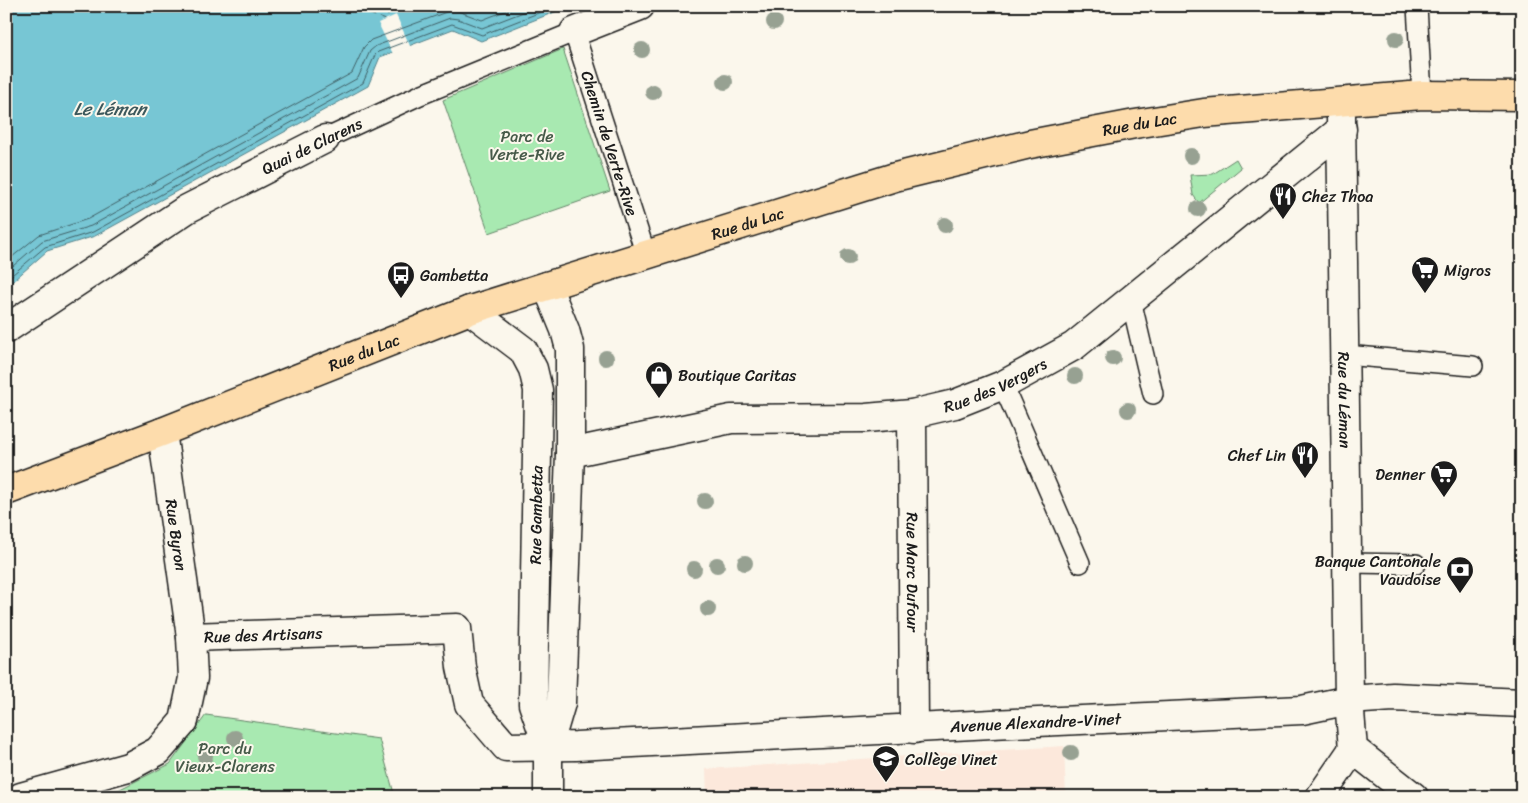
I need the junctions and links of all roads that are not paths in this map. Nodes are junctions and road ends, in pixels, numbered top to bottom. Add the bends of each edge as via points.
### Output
1 (640, 6) edge
2 (1417, 6) edge
3 (574, 32) junction
4 (1422, 95) junction
5 (1522, 96) edge
6 (1341, 101) junction
7 (1342, 128) junction
8 (326, 139) joint
9 (646, 255) junction
10 (547, 286) junction
11 (1131, 300) junction
12 (470, 310) junction
13 (6, 329) edge
14 (1345, 356) junction
15 (1473, 366) dead end
16 (1003, 385) junction
17 (1153, 394) dead end
18 (912, 414) junction
19 (162, 432) junction
20 (570, 453) junction
21 (6, 491) edge
22 (1080, 563) dead end
23 (1347, 563) junction
24 (1416, 564) dead end
25 (457, 628) joint
26 (191, 637) junction
27 (1349, 700) junction
28 (1522, 703) edge
29 (914, 729) junction
30 (548, 747) junction
31 (1353, 749) junction
32 (21, 797) edge
33 (548, 797) edge
34 (1320, 797) edge
35 (1414, 797) edge

1 - 3 street, Quai de Clarens
2 - 4 lane
3 - 8 lane, Quai de Clarens via 455,80
3 - 9 lane, Chemin de Verte-Rive
4 - 5 main road, Rue du Lac
4 - 6 main road, Rue du Lac
6 - 7 street, Rue du Léman
6 - 9 main road, Rue du Lac via 1204,113 1030,144 895,177
7 - 11 street, Rue des Vergers
7 - 14 street, Rue du Léman
8 - 13 street, Quai de Clarens via 187,209
9 - 10 main road, Rue du Lac
10 - 12 main road, Rue du Lac
10 - 20 street, Rue Gambetta via 570,349
11 - 16 street, Rue des Vergers via 1074,346
11 - 17 lane
12 - 19 main road, Rue du Lac
12 - 30 street, Rue Gambetta via 523,350 533,369 538,390 533,704
14 - 15 lane
14 - 23 street, Rue du Léman
16 - 18 street, Rue des Vergers via 955,404
16 - 22 lane
18 - 20 street, Rue des Vergers via 866,418 731,419
18 - 29 street, Rue Marc Dufour
19 - 21 main road, Rue du Lac
19 - 26 street, Rue Byron
20 - 30 street, Rue Gambetta via 561,703
23 - 24 lane
23 - 27 street, Rue du Léman
25 - 26 street, Rue des Artisans
25 - 30 street, Avenue Alexandre-Vinet via 469,704 506,747
26 - 32 street, Rue des Artisans via 193,678 184,721 158,750 128,767
27 - 28 street, Avenue Alexandre-Vinet via 1393,697
27 - 29 street, Avenue Alexandre-Vinet via 1302,710
27 - 31 street, Rue du Léman
29 - 30 street, Avenue Alexandre-Vinet
30 - 33 street, Rue Gambetta
31 - 34 street
31 - 35 street

